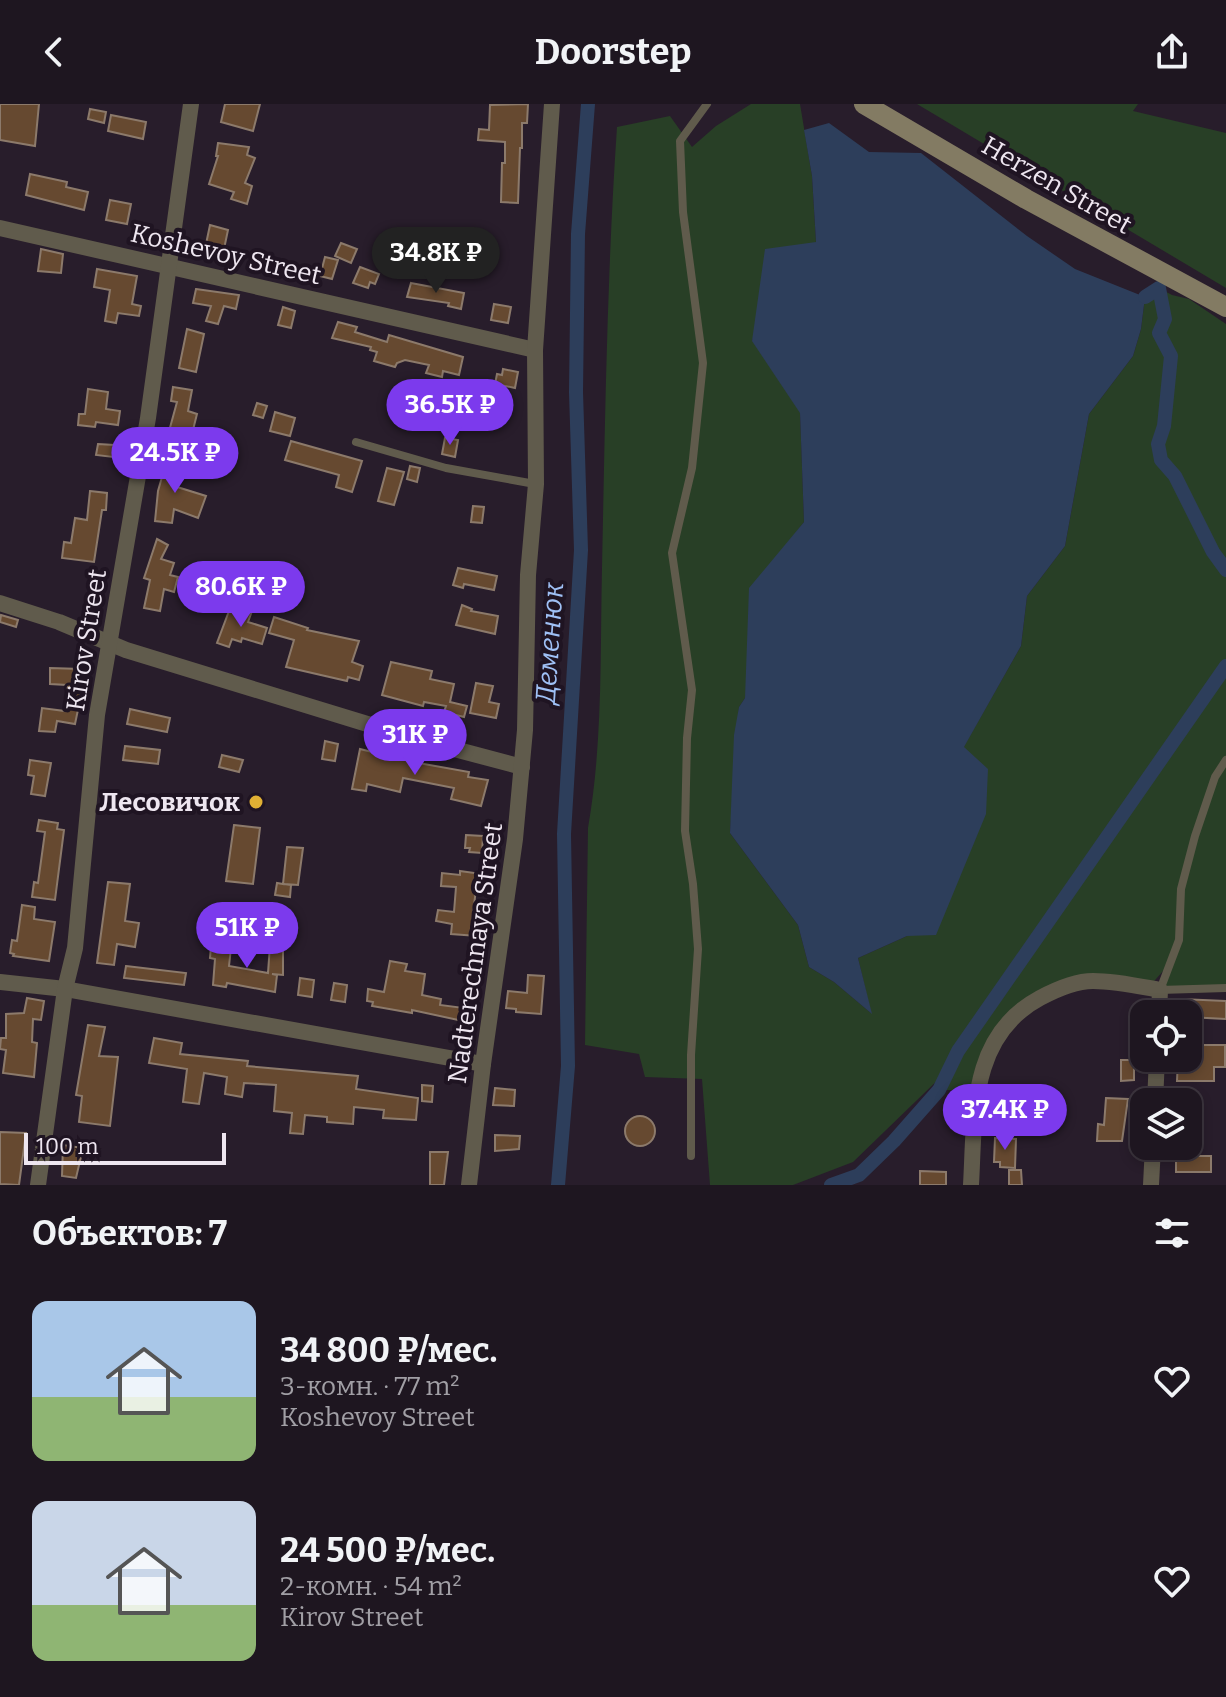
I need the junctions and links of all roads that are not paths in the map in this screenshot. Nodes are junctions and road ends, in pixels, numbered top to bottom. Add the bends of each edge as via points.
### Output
1 (191, 104) edge
2 (552, 104) edge
3 (707, 104) edge
4 (864, 104) edge
5 (0, 228) edge
6 (168, 264) junction
7 (1226, 307) edge
8 (535, 350) junction
9 (356, 442) dead end
10 (536, 484) junction
11 (0, 603) edge
12 (109, 642) junction
13 (1226, 760) edge
14 (522, 767) junction
15 (0, 982) edge
16 (1226, 988) edge
17 (65, 989) junction
18 (1160, 990) junction
19 (1160, 1000) edge
20 (483, 1064) junction
21 (691, 1156) dead end
22 (1152, 1160) edge
23 (38, 1185) edge
24 (469, 1185) edge
25 (971, 1185) edge
26 (1151, 1185) edge

1 - 6 street, Kirov Street
2 - 8 street, Nadterechnaya Street
3 - 21 lane via 680,141 683,212 703,363 692,468 672,553 692,690 685,831 698,949
4 - 7 main road, Herzen Street via 1039,207
5 - 6 street, Koshevoy Street
6 - 8 street, Koshevoy Street
6 - 12 street, Kirov Street
8 - 10 street, Nadterechnaya Street
9 - 10 lane via 446,468
10 - 14 street, Nadterechnaya Street
11 - 12 street
12 - 14 street
12 - 17 street, Kirov Street via 77,934
13 - 18 lane via 1195,836 1181,889 1179,940
14 - 20 street, Nadterechnaya Street
15 - 17 street
16 - 18 lane
17 - 20 street
17 - 23 street, Kirov Street
18 - 19 street
18 - 25 street via 1090,980 1057,989 1008,1020 986,1055 978,1090
20 - 24 street, Nadterechnaya Street
22 - 26 street

